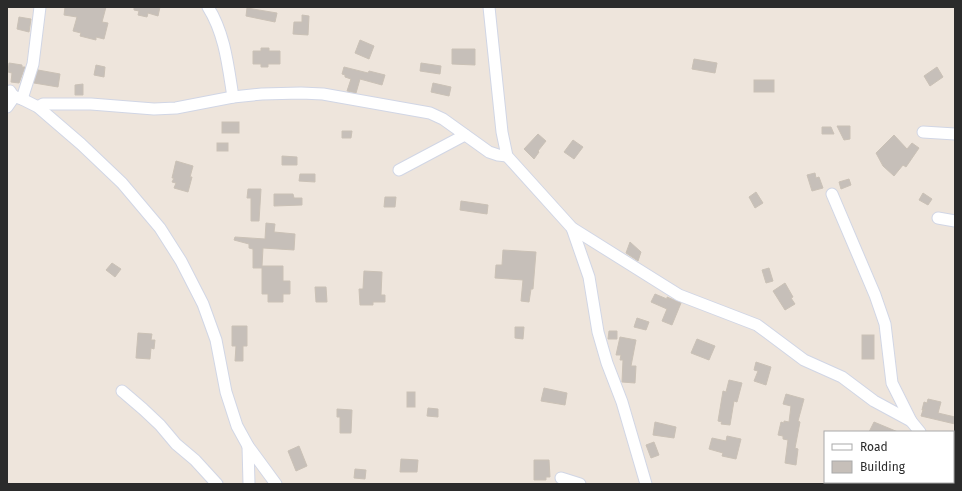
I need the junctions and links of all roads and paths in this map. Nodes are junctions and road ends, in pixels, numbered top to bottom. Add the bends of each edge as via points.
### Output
1 (40, 7) edge
2 (208, 7) edge
3 (490, 7) edge
4 (13, 94) edge
5 (233, 97) junction
6 (7, 107) edge
7 (38, 107) junction
8 (923, 132) dead end
9 (955, 134) edge
10 (465, 135) junction
11 (507, 156) junction
12 (399, 170) dead end
13 (832, 194) dead end
14 (938, 218) dead end
15 (955, 221) edge
16 (572, 228) junction
17 (122, 391) dead end
18 (911, 421) junction
19 (919, 431) edge
20 (248, 446) junction
21 (560, 478) dead end
22 (217, 484) edge
23 (249, 484) edge
24 (276, 484) edge
25 (580, 484) edge
26 (646, 484) edge

1 - 4 street via 32,64
2 - 5 street via 222,38
3 - 11 street via 502,132
4 - 6 street
4 - 7 street
5 - 7 street via 176,108 154,109 91,104 43,104
5 - 10 street via 323,94 430,114 443,119
7 - 20 street via 122,183 160,228 181,261 203,304 216,340 226,392 237,426
8 - 9 street
10 - 11 street via 489,152
10 - 12 street
11 - 16 street
13 - 18 street via 885,324 892,383
14 - 15 street
16 - 18 street via 679,295 757,326 804,360 842,377 874,401
16 - 26 street via 589,277 598,332
17 - 22 street via 160,425
18 - 19 street
20 - 23 street
20 - 24 street
21 - 25 street

